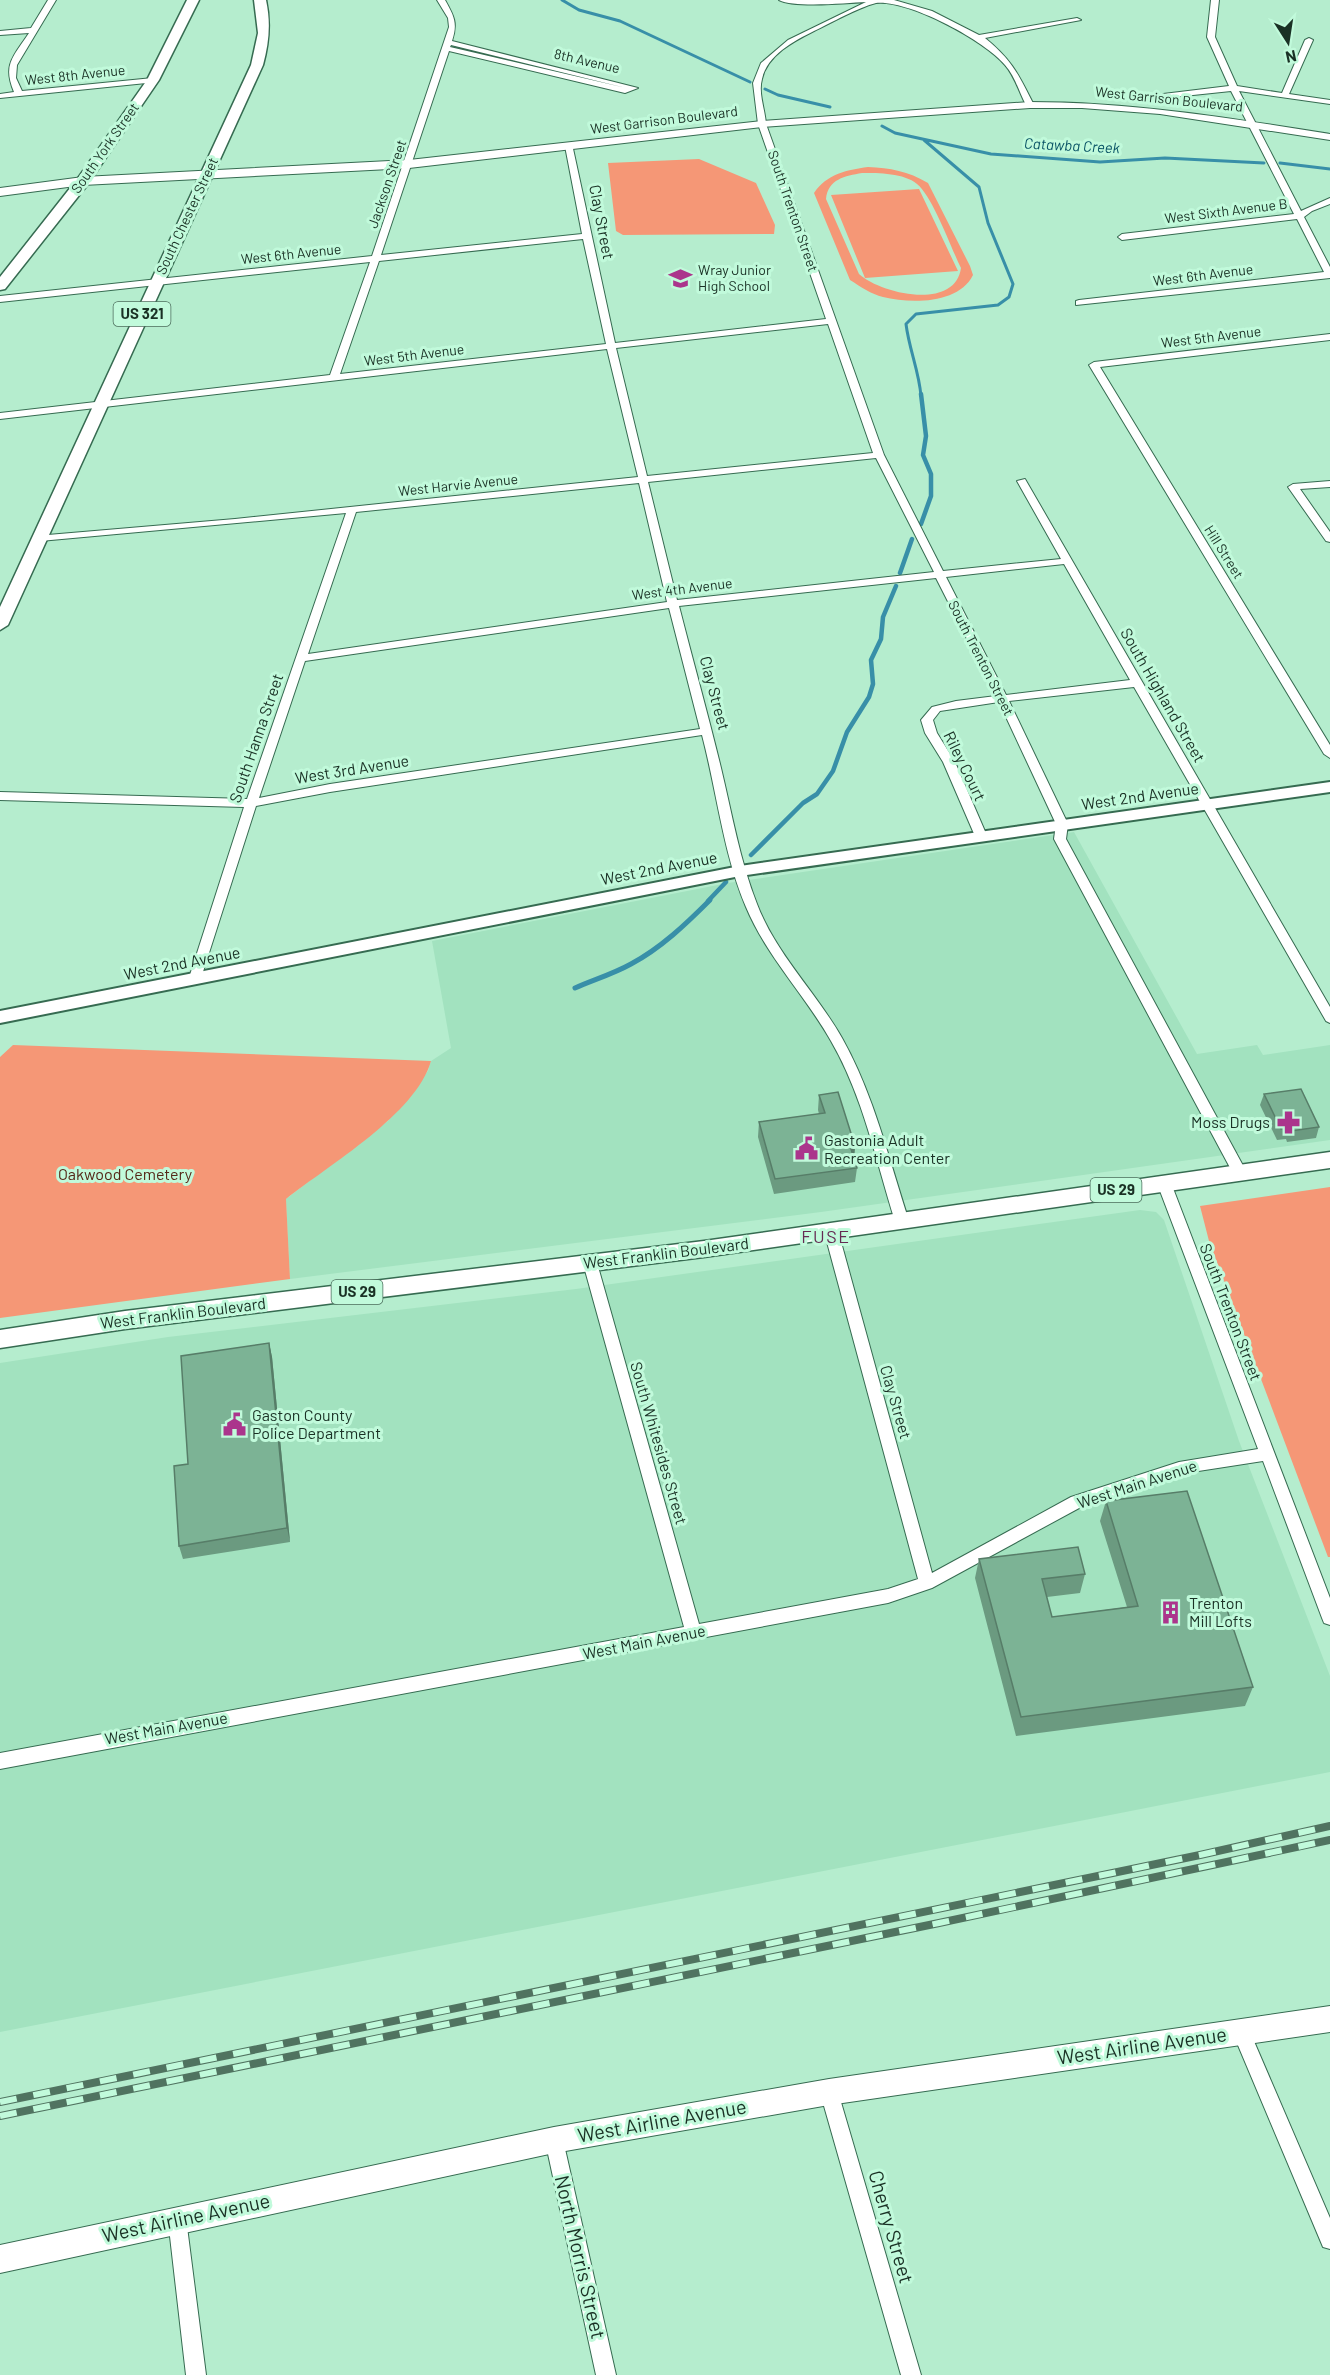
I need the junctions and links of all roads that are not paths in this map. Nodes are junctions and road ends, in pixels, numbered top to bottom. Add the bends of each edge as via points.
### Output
1 (52, 0) edge
2 (193, 0) edge
3 (260, 0) edge
4 (441, 0) edge
5 (783, 0) edge
6 (877, 0) edge
7 (1215, 0) edge
8 (889, 1) edge
9 (1077, 20) dead end
10 (34, 30) junction
11 (0, 33) edge
12 (980, 38) junction
13 (1309, 40) dead end
14 (447, 45) junction
15 (153, 80) junction
16 (1233, 88) junction
17 (19, 94) junction
18 (1285, 95) junction
19 (0, 96) edge
20 (1155, 97) dead end
21 (1330, 102) edge
22 (1030, 105) junction
23 (762, 124) junction
24 (1251, 124) junction
25 (1330, 137) edge
26 (569, 146) junction
27 (409, 164) junction
28 (207, 174) junction
29 (83, 181) junction
30 (0, 192) edge
31 (1300, 199) junction
32 (1330, 200) edge
33 (1300, 216) junction
34 (585, 236) junction
35 (1122, 237) dead end
36 (375, 258) junction
37 (1330, 274) edge
38 (156, 282) junction
39 (0, 286) edge
40 (0, 299) edge
41 (1079, 303) dead end
42 (831, 321) junction
43 (1330, 337) edge
44 (610, 346) junction
45 (1094, 365) joint
46 (334, 378) junction
47 (99, 405) junction
48 (0, 416) edge
49 (879, 455) junction
50 (643, 479) junction
51 (1022, 481) dead end
52 (1330, 484) edge
53 (352, 510) junction
54 (40, 538) junction
55 (1330, 539) edge
56 (1067, 561) junction
57 (938, 575) junction
58 (672, 604) junction
59 (0, 625) edge
60 (302, 658) junction
61 (1135, 683) junction
62 (1004, 699) junction
63 (707, 731) junction
64 (1330, 754) edge
65 (1330, 787) edge
66 (0, 796) edge
67 (251, 803) junction
68 (1208, 805) junction
69 (1062, 824) junction
70 (981, 836) junction
71 (740, 871) junction
72 (195, 978) junction
73 (0, 1017) edge
74 (1330, 1018) edge
75 (1330, 1160) edge
76 (1240, 1173) junction
77 (1164, 1183) junction
78 (902, 1221) junction
79 (831, 1231) junction
80 (590, 1263) junction
81 (0, 1339) edge
82 (1266, 1454) junction
83 (927, 1582) junction
84 (1330, 1618) edge
85 (694, 1632) junction
86 (0, 1761) edge
87 (1330, 2019) edge
88 (1241, 2031) junction
89 (829, 2092) junction
90 (554, 2140) junction
91 (177, 2219) junction
92 (1330, 2240) edge
93 (0, 2259) edge
94 (196, 2375) edge
95 (606, 2375) edge
96 (910, 2375) edge

1 - 10 street
2 - 15 main road, South York Street
3 - 28 main road, South Chester Street / US 321 via 266,19 257,65
4 - 14 street, Jackson Street via 452,18
5 - 6 street
6 - 8 street
6 - 23 street, South Trenton Street via 808,33 769,57 757,80
7 - 16 street via 1211,37
8 - 12 street via 915,8
9 - 12 street
10 - 11 street
10 - 17 street via 13,65 12,78
12 - 22 street via 1010,65
13 - 18 street
14 - 14 street, 8th Avenue via 625,91 634,88
14 - 27 street, Jackson Street
15 - 17 street, West 8th Avenue
15 - 29 main road, South York Street
16 - 18 street
16 - 20 street
16 - 24 street
17 - 19 street, West 8th Avenue
18 - 21 street
22 - 23 main road, West Garrison Boulevard
22 - 24 main road, West Garrison Boulevard via 1136,108
23 - 26 main road, West Garrison Boulevard
23 - 42 street, South Trenton Street
24 - 25 main road, West Garrison Boulevard
24 - 31 street
26 - 27 main road, West Garrison Boulevard
26 - 34 street, Clay Street
27 - 28 main road, West Garrison Boulevard
27 - 36 street, Jackson Street
28 - 29 main road, West Garrison Boulevard
28 - 38 main road, South Chester Street / US 321
29 - 30 main road, West Garrison Boulevard
29 - 39 main road, South York Street
31 - 32 street, West Sixth Avenue B
31 - 33 street
32 - 33 street, West Sixth Avenue B
33 - 35 street, West Sixth Avenue B
33 - 37 street
34 - 36 street, West 6th Avenue
34 - 44 street, Clay Street
36 - 38 street, West 6th Avenue
36 - 46 street, Jackson Street
37 - 41 street, West 6th Avenue
38 - 40 street, West 6th Avenue
38 - 47 main road, South Chester Street / US 321
42 - 44 street, West 5th Avenue
42 - 49 street, South Trenton Street
43 - 45 street, West 5th Avenue
44 - 46 street, West 5th Avenue
44 - 50 street, Clay Street
45 - 64 street, Hill Street
46 - 47 street, West 5th Avenue
47 - 48 street, West 5th Avenue
47 - 54 main road, South Chester Street / US 321
49 - 50 street, West Harvie Avenue
49 - 57 street, South Trenton Street
50 - 53 street, West Harvie Avenue
50 - 58 street, Clay Street
51 - 56 street, South Highland Street
52 - 55 street via 1293,487
53 - 54 street, West Harvie Avenue
53 - 60 street, South Hanna Street
54 - 59 main road, South Chester Street / US 321
56 - 57 street, West 4th Avenue
56 - 61 street, South Highland Street
57 - 58 street, West 4th Avenue
57 - 62 street, South Trenton Street
58 - 60 street, West 4th Avenue
58 - 63 street, Clay Street
60 - 67 street, South Hanna Street
61 - 62 street
61 - 68 street, South Highland Street
62 - 69 street, South Trenton Street
62 - 70 street, Riley Court via 936,709 927,720
63 - 67 street, West 3rd Avenue
63 - 71 street, Clay Street
65 - 68 street, West 2nd Avenue
66 - 67 street, West 3rd Avenue
67 - 72 street, South Hanna Street
68 - 69 street, West 2nd Avenue
68 - 74 street, South Highland Street
69 - 70 street, West 2nd Avenue
69 - 76 street, South Trenton Street via 1060,839
70 - 71 street, West 2nd Avenue
71 - 72 street, West 2nd Avenue
71 - 78 street, Clay Street via 765,934 847,1059
72 - 73 street, West 2nd Avenue
75 - 76 main road, West Franklin Boulevard / US 29
76 - 77 main road, West Franklin Boulevard / US 29
77 - 78 main road, West Franklin Boulevard / US 29
77 - 82 street, South Trenton Street
78 - 79 main road, West Franklin Boulevard / US 29
79 - 80 main road, West Franklin Boulevard / US 29
79 - 83 street, Clay Street
80 - 81 main road, West Franklin Boulevard / US 29 via 147,1317
80 - 85 street, South Whitesides Street
82 - 83 street, West Main Avenue via 1179,1468 1086,1498
82 - 84 street, South Trenton Street
83 - 85 street, West Main Avenue via 888,1596
85 - 86 street, West Main Avenue
87 - 88 main road, West Airline Avenue
88 - 89 main road, West Airline Avenue
88 - 92 street
89 - 90 main road, West Airline Avenue
89 - 96 street, Cherry Street
90 - 91 main road, West Airline Avenue
90 - 95 street, North Morris Street
91 - 93 main road, West Airline Avenue
91 - 94 street

